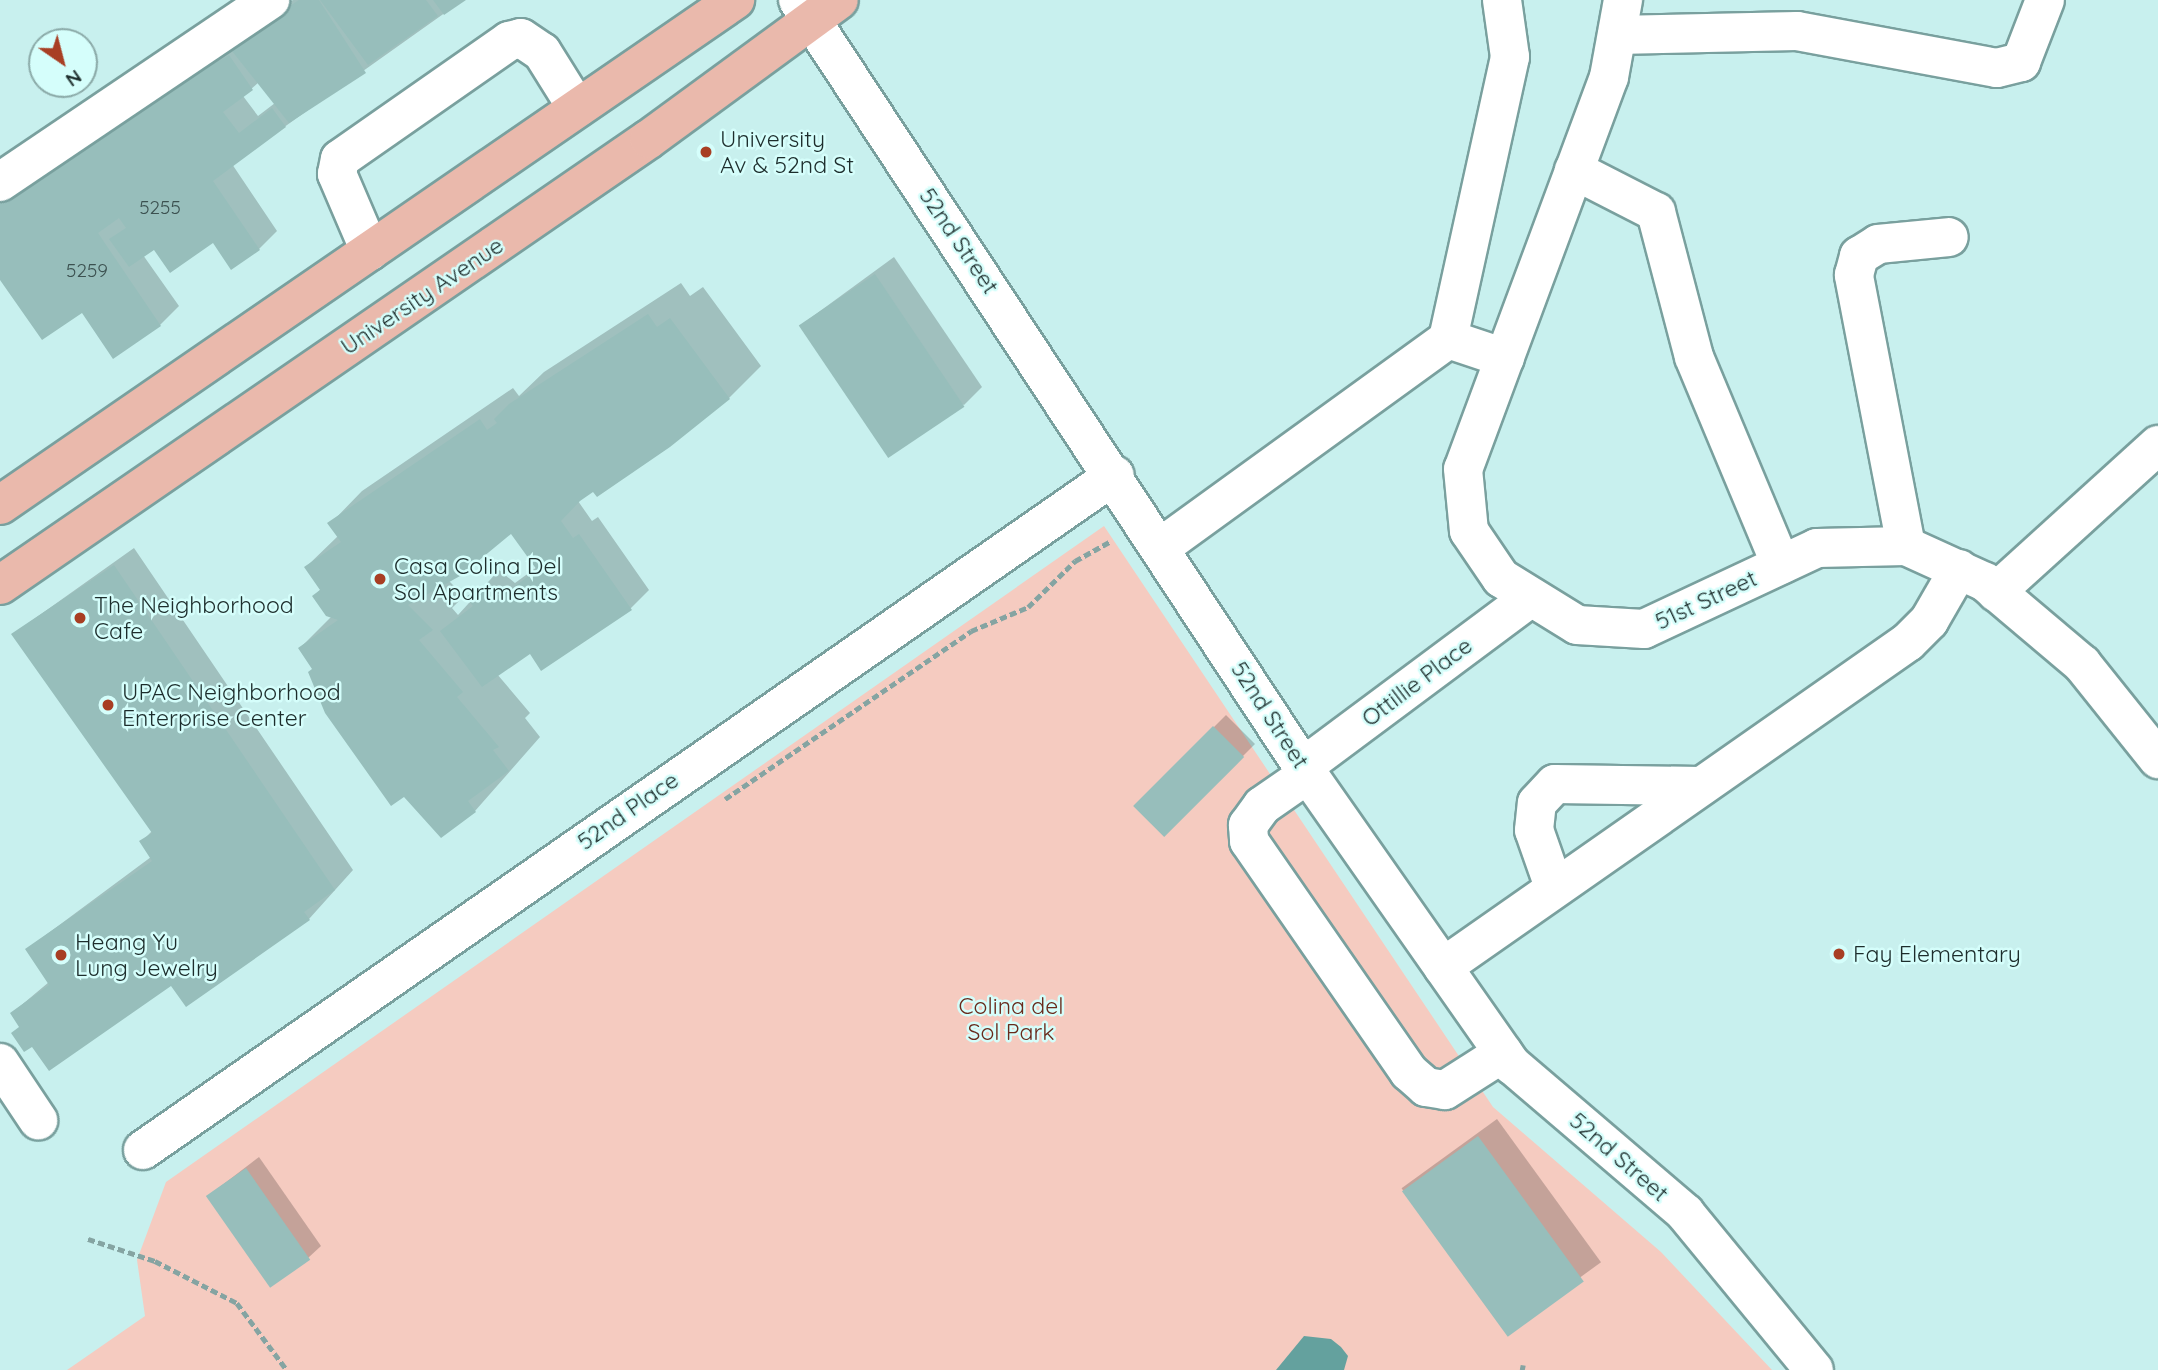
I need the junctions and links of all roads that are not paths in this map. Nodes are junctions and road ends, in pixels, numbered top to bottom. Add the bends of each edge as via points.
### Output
1 (270, 0) edge
2 (735, 0) edge
3 (1502, 0) edge
4 (2045, 0) edge
5 (816, 7) edge
6 (1620, 18) edge
7 (577, 108) junction
8 (1574, 170) junction
9 (0, 182) edge
10 (1949, 237) dead end
11 (370, 251) junction
12 (1448, 339) junction
13 (1505, 358) junction
14 (2158, 445) edge
15 (1115, 475) junction
16 (0, 505) edge
17 (1906, 546) junction
18 (1161, 547) junction
19 (1781, 565) junction
20 (1959, 569) junction
21 (0, 585) edge
22 (1996, 592) junction
23 (1531, 597) junction
24 (2158, 759) edge
25 (1306, 770) junction
26 (1702, 786) junction
27 (1554, 887) junction
28 (1443, 967) junction
29 (1503, 1053) junction
30 (0, 1063) edge
31 (38, 1120) dead end
32 (143, 1150) dead end
33 (1814, 1370) edge

1 - 9 street
2 - 7 main road
3 - 12 street via 1510,57
4 - 6 street via 2021,62 1997,68 1797,31
5 - 15 street, 52nd Street
5 - 21 main road, University Avenue via 649,139
6 - 8 street, 51st Street via 1609,77
7 - 11 main road
7 - 11 street via 541,52 521,38 509,41 340,159 337,174
8 - 13 street, 51st Street
8 - 19 street via 1656,212 1694,356
10 - 17 street via 1878,244 1859,256 1854,275
11 - 16 main road
12 - 13 street
12 - 18 street
13 - 23 street, 51st Street via 1463,469 1469,531 1501,578
14 - 22 street
15 - 18 street, 52nd Street
15 - 32 street, 52nd Place
17 - 19 street, 51st Street via 1817,548
17 - 20 street, 51st Street
18 - 25 street, 52nd Street
19 - 23 street, 51st Street via 1644,629 1577,625
20 - 22 street, 51st Street
20 - 26 street via 1929,621 1908,642
22 - 24 street, 51st Street via 2082,664
23 - 25 street, Ottillie Place
25 - 28 street, 52nd Street
25 - 29 street, Ottillie Place via 1262,806 1248,825 1249,841 1409,1072 1426,1087 1445,1090
26 - 27 street
26 - 27 street via 1555,784 1537,803 1534,830
27 - 28 street
28 - 29 street, 52nd Street
29 - 33 street, 52nd Street via 1685,1213
30 - 31 street

